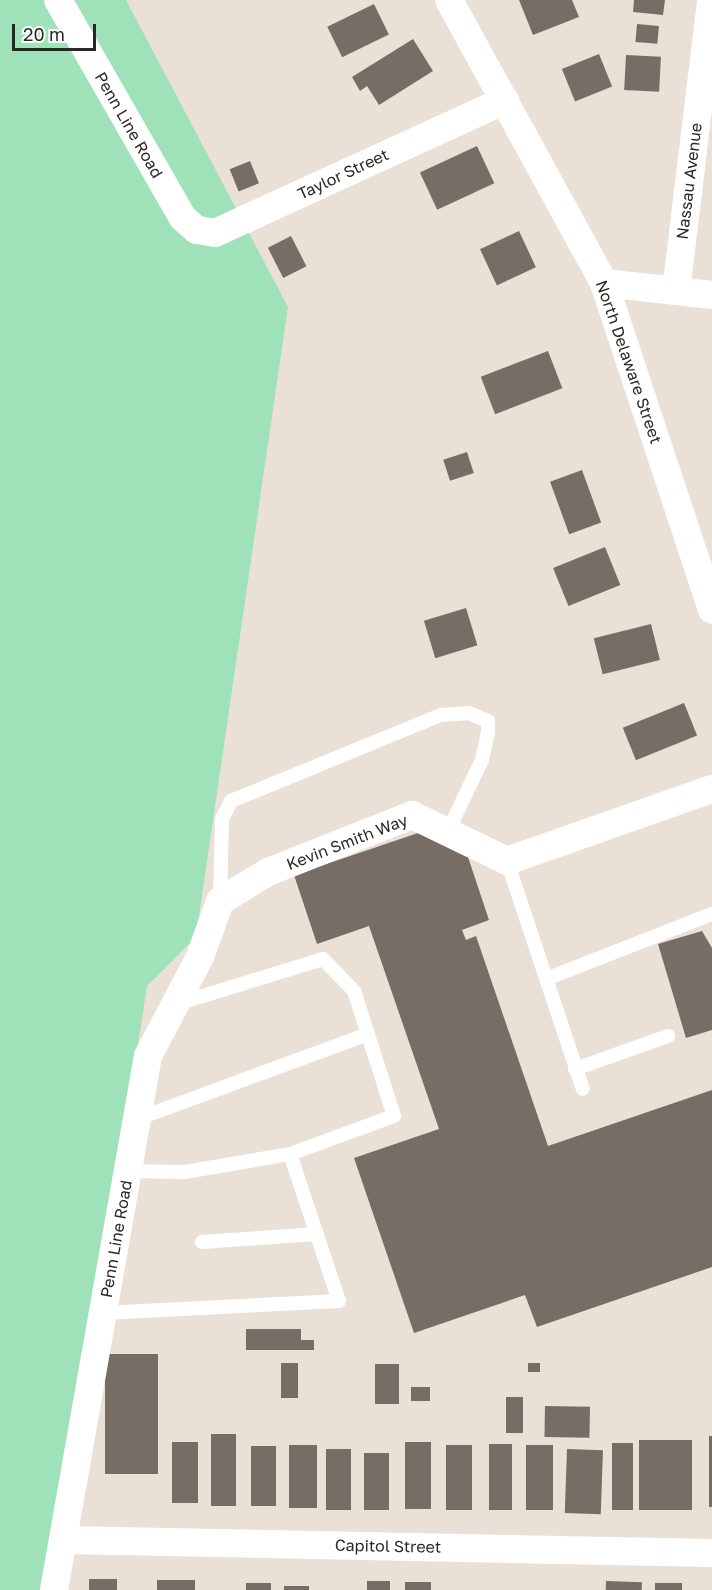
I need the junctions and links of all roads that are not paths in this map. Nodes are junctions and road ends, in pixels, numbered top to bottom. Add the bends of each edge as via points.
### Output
1 (58, 0) edge
2 (449, 0) edge
3 (711, 0) edge
4 (505, 99) junction
5 (183, 218) joint
6 (604, 283) junction
7 (676, 291) junction
8 (712, 296) edge
9 (712, 610) edge
10 (712, 789) edge
11 (447, 833) junction
12 (507, 861) junction
13 (220, 901) junction
14 (712, 914) edge
15 (546, 980) junction
16 (176, 1004) junction
17 (368, 1034) junction
18 (668, 1036) dead end
19 (575, 1069) junction
20 (583, 1089) dead end
21 (137, 1119) junction
22 (290, 1154) junction
23 (128, 1171) junction
24 (316, 1234) junction
25 (202, 1242) dead end
26 (104, 1313) junction
27 (64, 1540) junction
28 (712, 1553) edge
29 (54, 1590) edge

1 - 5 street, Penn Line Road
2 - 4 street, North Delaware Street
3 - 7 street, Nassau Avenue
4 - 5 street, Taylor Street via 215,233 197,230
4 - 6 street, North Delaware Street
6 - 7 street
6 - 9 street, North Delaware Street
7 - 8 street
10 - 12 street
11 - 12 street, Kevin Smith Way
11 - 13 street, Kevin Smith Way via 412,815 268,872
11 - 13 lane via 482,760 488,732 488,721 469,713 441,715 231,801 222,819
12 - 15 lane
13 - 16 street, Penn Line Road via 200,957
14 - 15 lane
15 - 19 lane
16 - 17 lane via 323,959 354,991
16 - 21 street, Penn Line Road via 148,1056
17 - 21 lane
17 - 22 lane via 393,1116
18 - 19 lane
19 - 20 lane
21 - 23 street, Penn Line Road
22 - 23 lane via 185,1172
22 - 24 lane
23 - 26 street, Penn Line Road
24 - 25 lane
24 - 26 lane via 339,1301
26 - 27 street, Penn Line Road
27 - 28 street, Capitol Street
27 - 29 street, Penn Line Road

